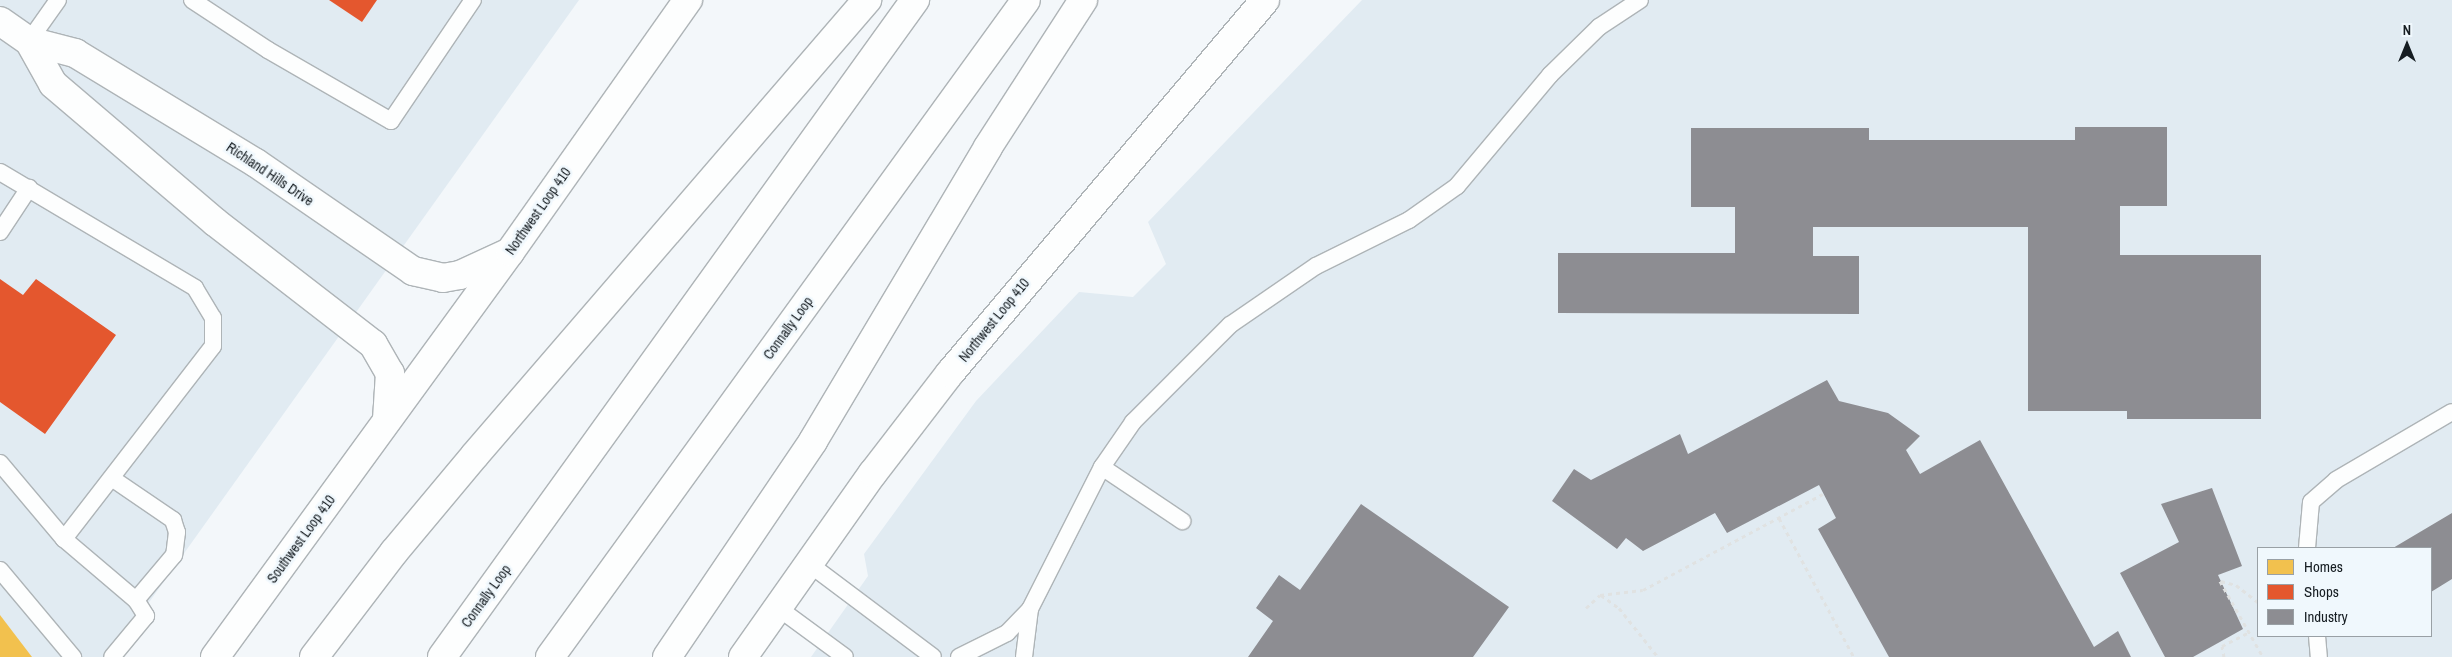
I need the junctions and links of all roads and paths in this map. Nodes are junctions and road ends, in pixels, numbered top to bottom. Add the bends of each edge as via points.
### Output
1 (58, 0) edge
2 (192, 0) edge
3 (473, 0) edge
4 (688, 0) edge
5 (867, 0) edge
6 (915, 0) edge
7 (1026, 0) edge
8 (1083, 0) edge
9 (1265, 0) edge
10 (1640, 0) edge
11 (0, 20) edge
12 (29, 41) junction
13 (0, 172) edge
14 (29, 188) junction
15 (0, 232) edge
16 (510, 252) junction
17 (2452, 412) edge
18 (387, 420) junction
19 (0, 463) edge
20 (1102, 467) junction
21 (113, 479) junction
22 (1823, 494) dead end
23 (1779, 518) junction
24 (1182, 521) dead end
25 (64, 539) junction
26 (2307, 547) edge
27 (808, 563) junction
28 (0, 570) edge
29 (1600, 595) junction
30 (136, 600) junction
31 (2257, 601) edge
32 (777, 607) junction
33 (1586, 608) dead end
34 (1030, 609) junction
35 (2249, 632) junction
36 (2317, 637) edge
37 (123, 654) edge
38 (73, 657) edge
39 (215, 657) edge
40 (314, 657) edge
41 (442, 657) edge
42 (550, 657) edge
43 (667, 657) edge
44 (743, 657) edge
45 (845, 657) edge
46 (933, 657) edge
47 (959, 657) edge
48 (1024, 657) edge
49 (1658, 657) edge
50 (1854, 657) edge
51 (2224, 657) edge
52 (2264, 657) edge
53 (2318, 657) edge

1 - 12 lane
2 - 3 lane via 268,50 391,121
4 - 16 main road, Northwest Loop 410
5 - 40 main road via 463,468
6 - 41 main road, Connally Loop
7 - 42 main road, Connally Loop
8 - 43 main road via 993,139 813,441
9 - 27 main road, Northwest Loop 410 via 992,322 912,422
10 - 20 lane via 1599,27 1550,75 1457,186 1409,220 1316,266 1230,325 1133,422
11 - 12 main road, Richland Hills Drive
12 - 16 main road, Richland Hills Drive via 75,53 256,162 413,271 443,278
12 - 18 main road, Richland Hills Drive via 52,84 215,222 373,344 390,373
13 - 14 lane
14 - 15 lane
14 - 21 lane via 195,288 213,318 213,346
16 - 18 main road, Northwest Loop 410
17 - 26 lane via 2336,480 2311,502
18 - 39 main road, Southwest Loop 410
19 - 25 lane
20 - 24 lane
20 - 34 lane
21 - 25 lane
21 - 30 lane via 173,520 177,532 174,555
22 - 23 path
23 - 29 path via 1643,590
23 - 50 path
25 - 30 lane
27 - 32 main road, Northwest Loop 410
27 - 46 lane
28 - 38 lane
29 - 33 path
29 - 49 path via 1619,608
30 - 37 lane via 146,616
31 - 35 path via 2236,585 2220,581
32 - 44 main road, Northwest Loop 410
32 - 45 lane
34 - 47 lane via 1007,633
34 - 48 lane
35 - 51 path via 2222,646
35 - 52 path
36 - 53 lane

